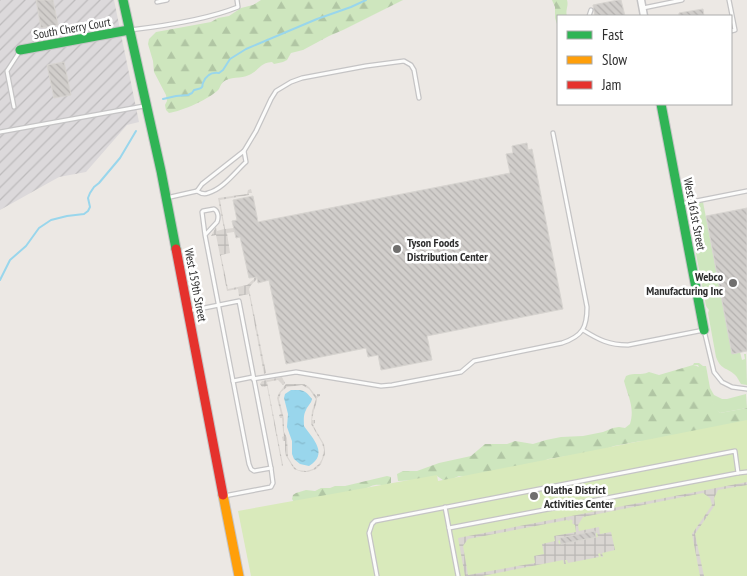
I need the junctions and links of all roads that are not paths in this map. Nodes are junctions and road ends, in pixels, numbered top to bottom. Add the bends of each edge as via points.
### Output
1 (123, 0) edge
2 (167, 0) edge
3 (236, 0) edge
4 (641, 0) edge
5 (682, 0) edge
6 (729, 0) edge
7 (157, 2) dead end
8 (643, 8) junction
9 (590, 10) dead end
10 (589, 15) edge
11 (644, 15) edge
12 (732, 15) edge
13 (732, 15) edge
14 (129, 30) junction
15 (732, 31) edge
16 (20, 50) joint
17 (419, 98) dead end
18 (147, 105) junction
19 (661, 105) edge
20 (14, 107) dead end
21 (0, 132) edge
22 (553, 133) dead end
23 (244, 151) junction
24 (197, 191) junction
25 (747, 191) edge
26 (166, 198) junction
27 (681, 204) junction
28 (205, 235) junction
29 (218, 305) junction
30 (188, 311) junction
31 (583, 330) junction
32 (704, 330) junction
33 (253, 378) junction
34 (233, 381) junction
35 (747, 389) edge
36 (271, 468) junction
37 (738, 472) junction
38 (747, 472) edge
39 (224, 496) junction
40 (445, 507) junction
41 (449, 528) junction
42 (239, 576) edge
43 (377, 576) edge
44 (458, 576) edge

1 - 14 street, West 159th Street
2 - 7 lane
3 - 14 lane via 238,7 228,11
4 - 8 street
5 - 8 lane
6 - 12 lane
8 - 11 street
9 - 10 lane
13 - 15 lane via 735,30
14 - 16 street, South Cherry Court
14 - 18 street, West 159th Street
16 - 20 lane via 7,70
17 - 23 lane via 414,70 404,61 302,78 276,91
18 - 21 lane
18 - 26 street, West 159th Street
19 - 27 street, West 161st Street
22 - 31 lane via 587,307
23 - 24 lane
23 - 24 lane via 246,162 221,186 207,194
24 - 26 lane
25 - 27 lane
26 - 30 street, West 159th Street
27 - 32 street, West 161st Street
28 - 28 lane via 217,222 214,209 202,212
28 - 29 lane
29 - 30 lane
29 - 33 lane via 239,301
29 - 34 lane
30 - 39 street, West 159th Street
31 - 32 lane via 599,340 628,345
31 - 33 lane via 562,343 474,361 461,372 392,385 296,372
32 - 35 lane via 714,372 722,382
33 - 34 lane
33 - 36 lane
34 - 36 lane via 249,464 254,471
36 - 39 lane via 274,482 271,486
37 - 38 lane
37 - 40 lane via 735,451
37 - 41 lane
39 - 42 street, West 159th Street
40 - 41 lane
40 - 43 lane via 380,519 372,524 369,533
41 - 44 lane

